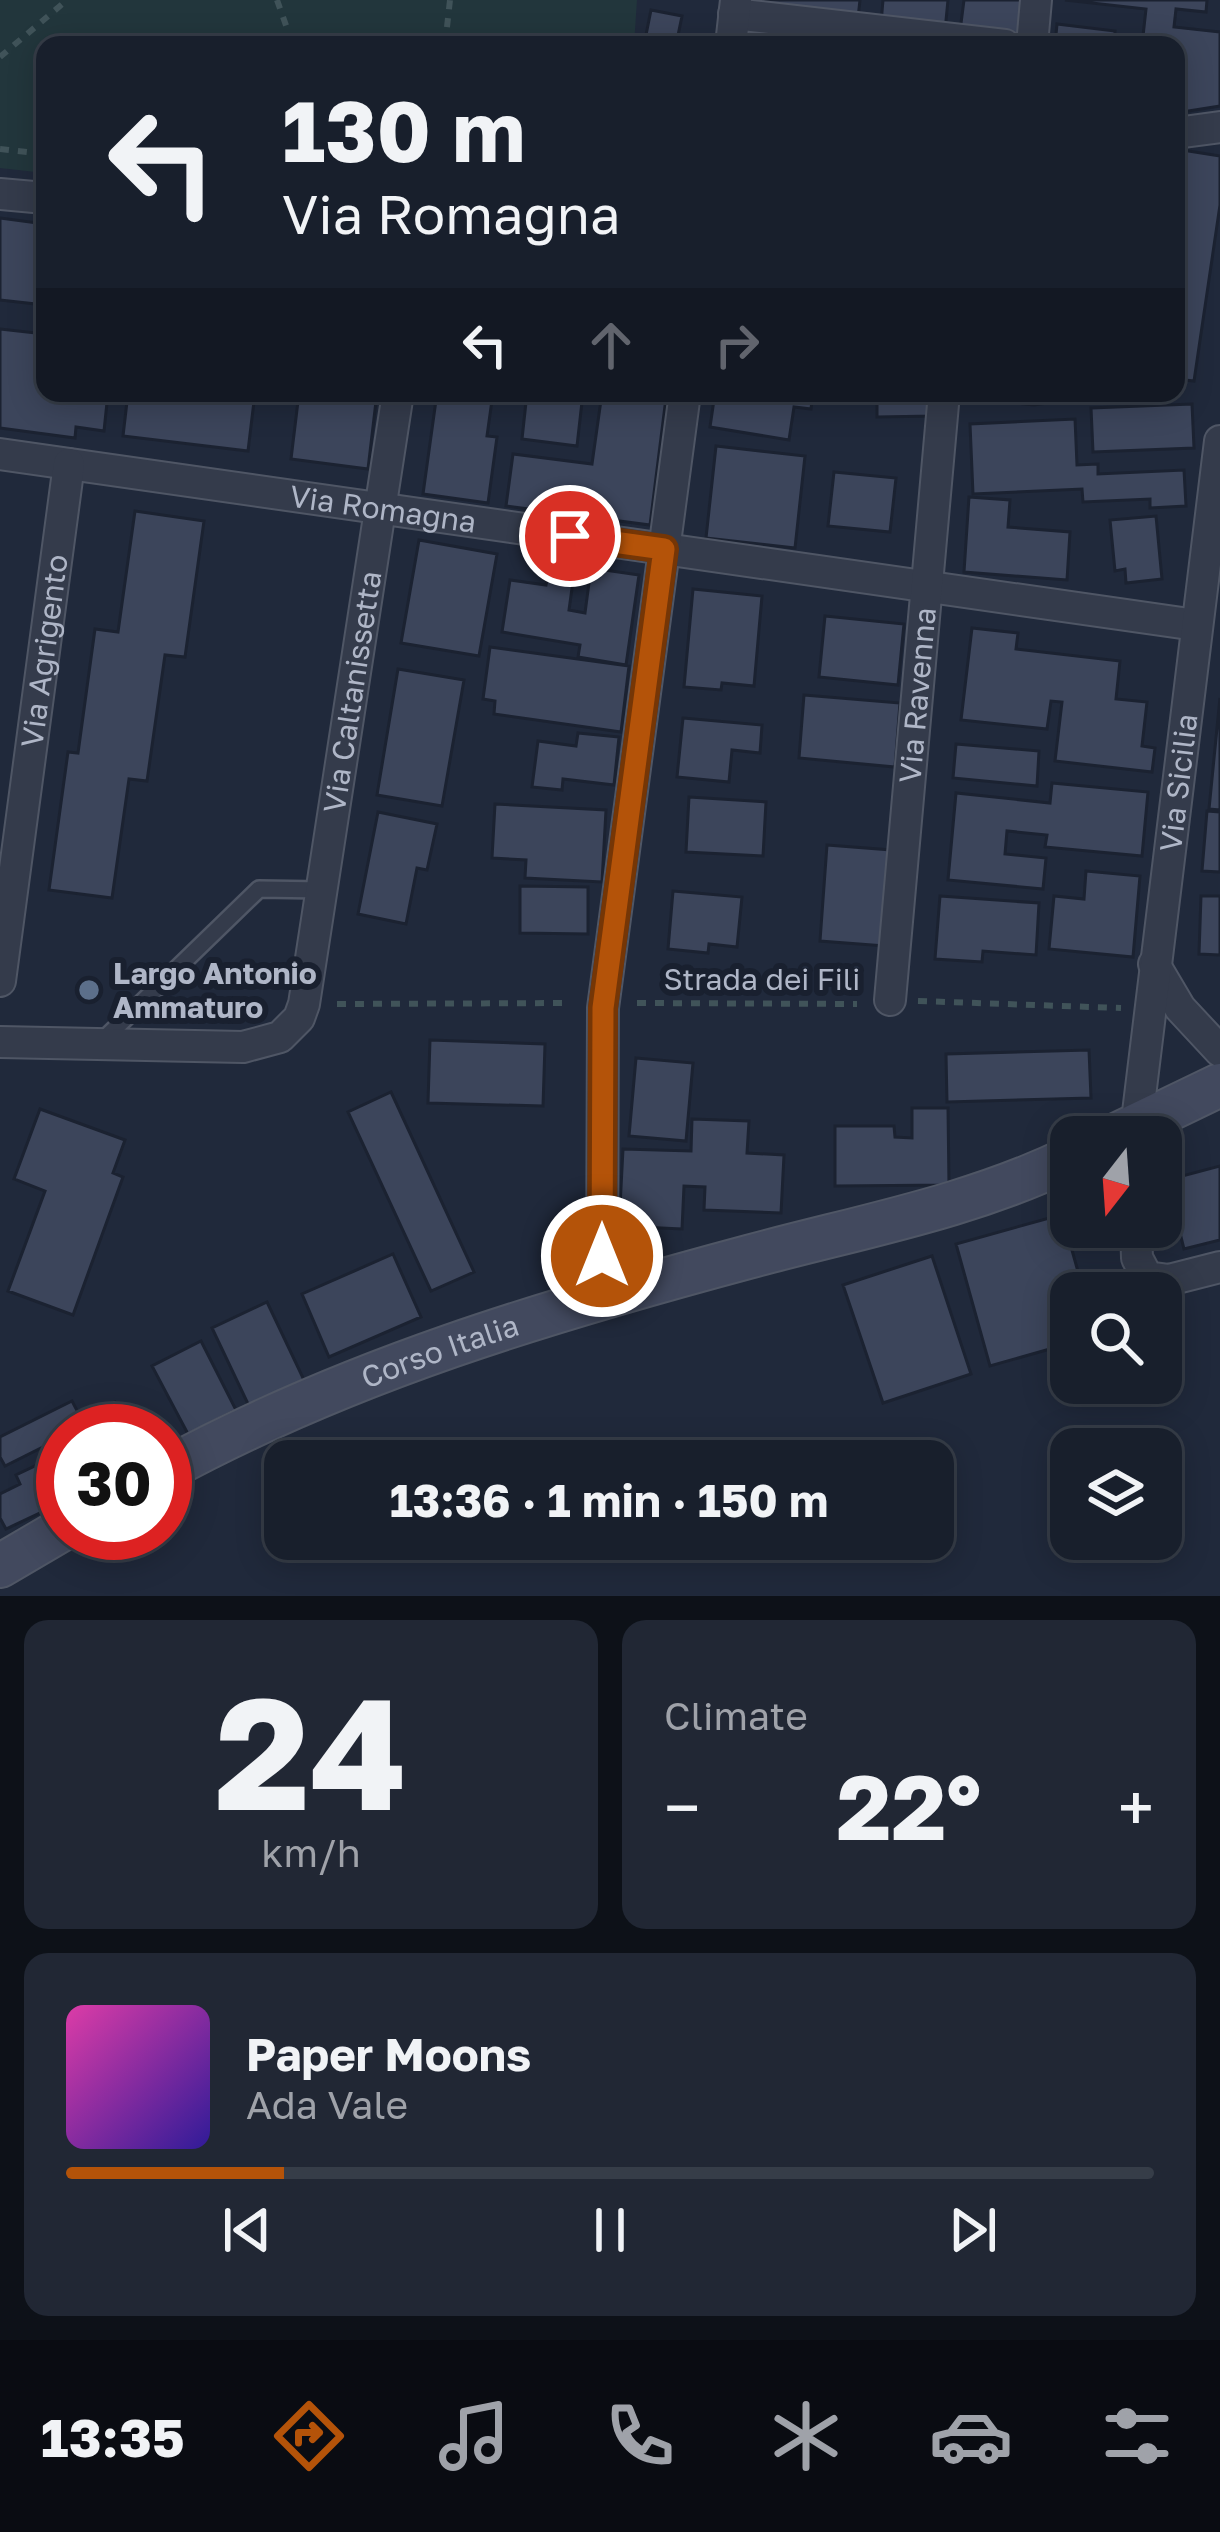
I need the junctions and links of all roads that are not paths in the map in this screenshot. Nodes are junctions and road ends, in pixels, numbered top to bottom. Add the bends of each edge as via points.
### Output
1 (1036, 0) edge
2 (734, 20) edge
3 (907, 36) edge
4 (1033, 36) edge
5 (1220, 127) edge
6 (1185, 132) edge
7 (0, 194) edge
8 (36, 197) edge
9 (397, 402) edge
10 (684, 402) edge
11 (943, 402) edge
12 (1220, 441) edge
13 (0, 454) edge
14 (69, 464) junction
15 (382, 508) junction
16 (664, 549) junction
17 (1212, 573) edge
18 (926, 587) junction
19 (1196, 625) junction
20 (323, 890) junction
21 (1154, 964) junction
22 (0, 981) edge
23 (890, 1000) road end
24 (0, 1042) edge
25 (99, 1044) junction
26 (1220, 1051) edge
27 (1220, 1085) edge
28 (1131, 1116) edge
29 (1161, 1116) edge
30 (1050, 1166) edge
31 (1137, 1248) edge
32 (1220, 1267) edge
33 (602, 1297) junction
34 (192, 1457) edge
35 (36, 1545) edge
36 (0, 1566) edge

1 - 4 street
2 - 3 street
5 - 6 street
7 - 8 street
9 - 15 street, Via Caltanissetta
10 - 16 street
11 - 18 street, Via Ravenna
12 - 17 street, Via Sicilia
13 - 14 street, Via Romagna
14 - 15 street, Via Romagna
14 - 22 street, Via Agrigento
15 - 16 street, Via Romagna
15 - 20 street, Via Caltanissetta
16 - 18 street, Via Romagna
16 - 33 street via 604,1003
17 - 19 street, Via Sicilia
18 - 19 street, Via Romagna
18 - 23 street, Via Ravenna
19 - 21 street, Via Sicilia
20 - 25 lane via 259,889
20 - 25 street, Via Caltanissetta via 305,998 292,1027 258,1045
21 - 26 street
21 - 28 street, Via Sicilia
24 - 25 street
27 - 29 street
30 - 33 street, Corso Italia via 949,1207
31 - 32 street via 1147,1277
33 - 34 street, Corso Italia via 405,1361
35 - 36 street

